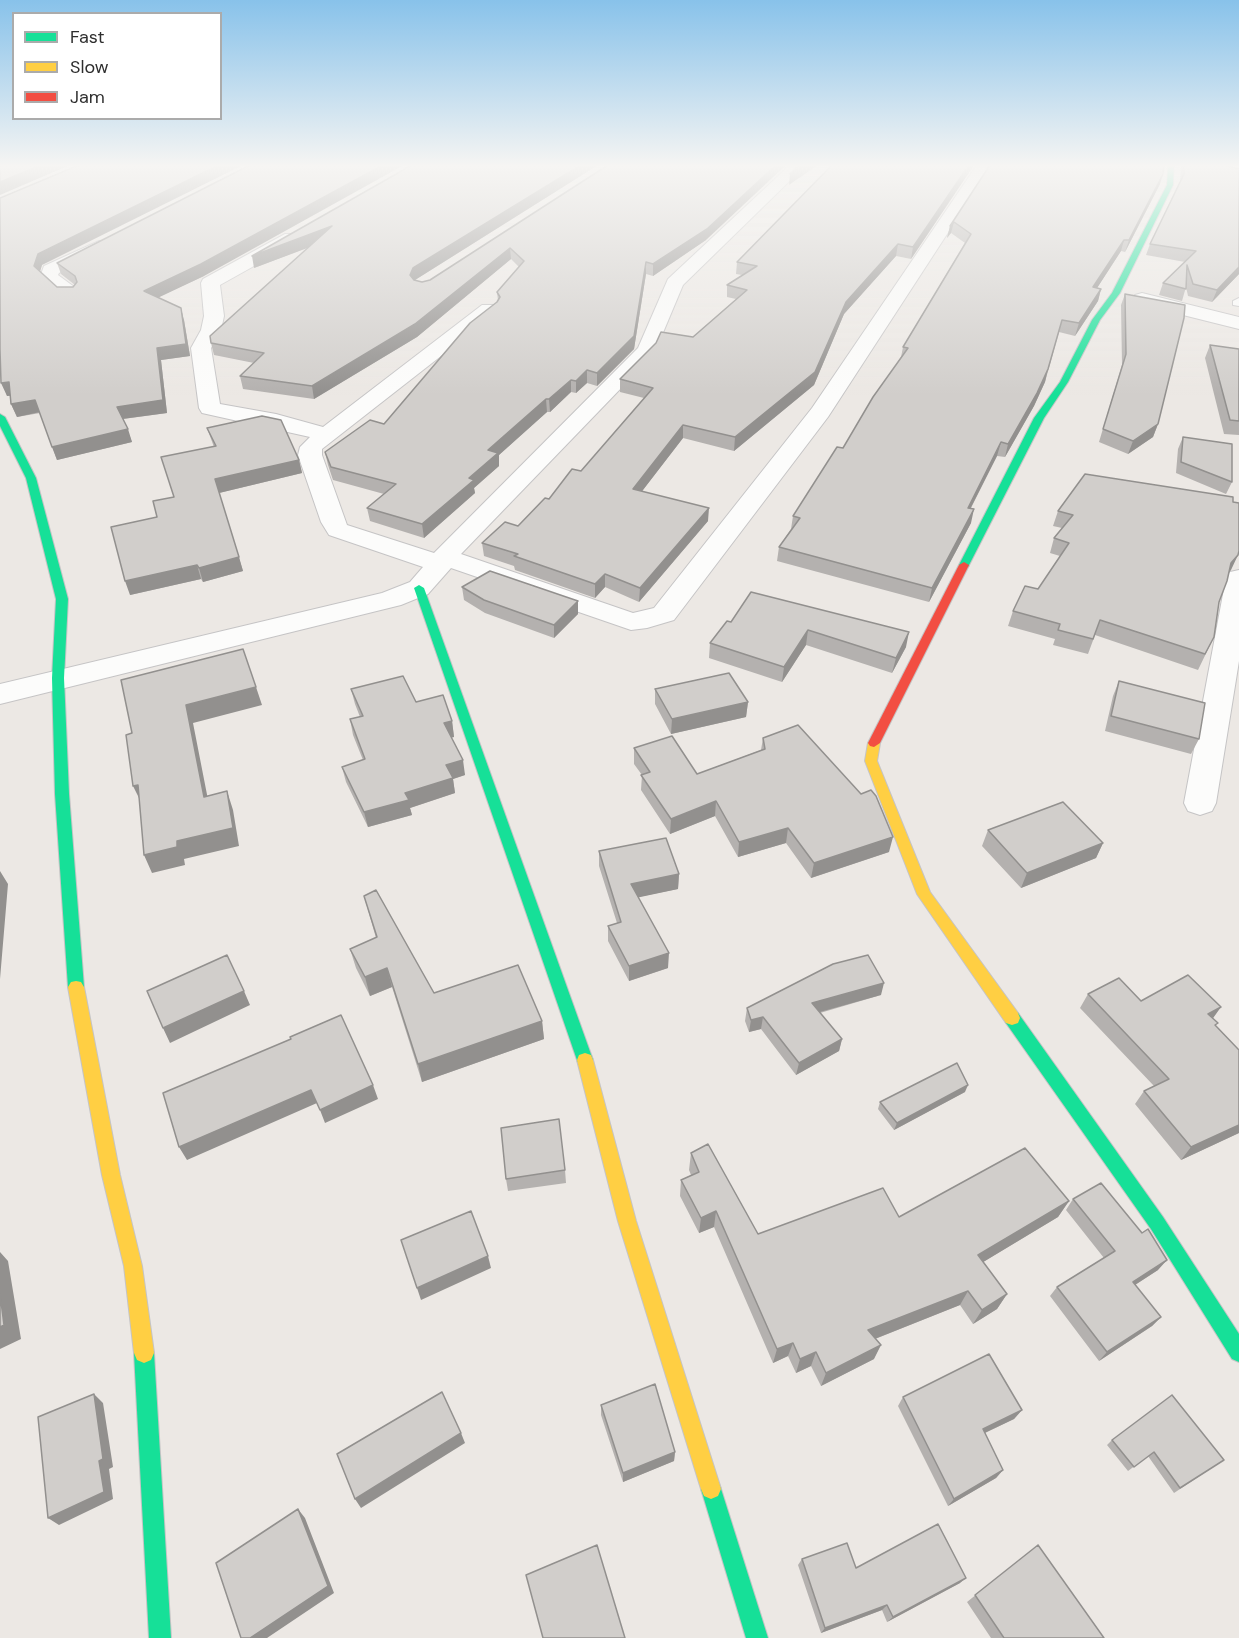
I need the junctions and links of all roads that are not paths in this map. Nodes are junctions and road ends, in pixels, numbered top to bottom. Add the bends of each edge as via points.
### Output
1 (108, 241) edge
2 (286, 241) edge
3 (719, 241) edge
4 (934, 241) edge
5 (1142, 241) edge
6 (70, 293) edge
7 (1116, 293) junction
8 (489, 309) edge
9 (1239, 323) edge
10 (0, 417) edge
11 (325, 435) junction
12 (443, 561) junction
13 (1239, 578) edge
14 (419, 588) junction
15 (58, 678) junction
16 (0, 694) edge
17 (1200, 803) dead end
18 (1239, 1352) edge
19 (159, 1638) edge
20 (757, 1638) edge

1 - 6 street via 50,270 49,277
2 - 11 street via 210,283 214,316 201,348 210,408
3 - 12 street via 675,283 647,350 457,542
4 - 12 street via 820,412 664,614 631,622
5 - 7 street
7 - 9 street
7 - 18 street via 1096,320 1040,418 872,747 871,761 924,894 1157,1223
8 - 11 street
10 - 15 street via 31,478 62,599
11 - 12 street via 311,447 310,455 338,530
12 - 14 street
13 - 17 street
14 - 15 street via 391,599
14 - 20 street via 586,1062 627,1221
15 - 16 street
15 - 19 street via 75,981 111,1174 133,1266 143,1340

